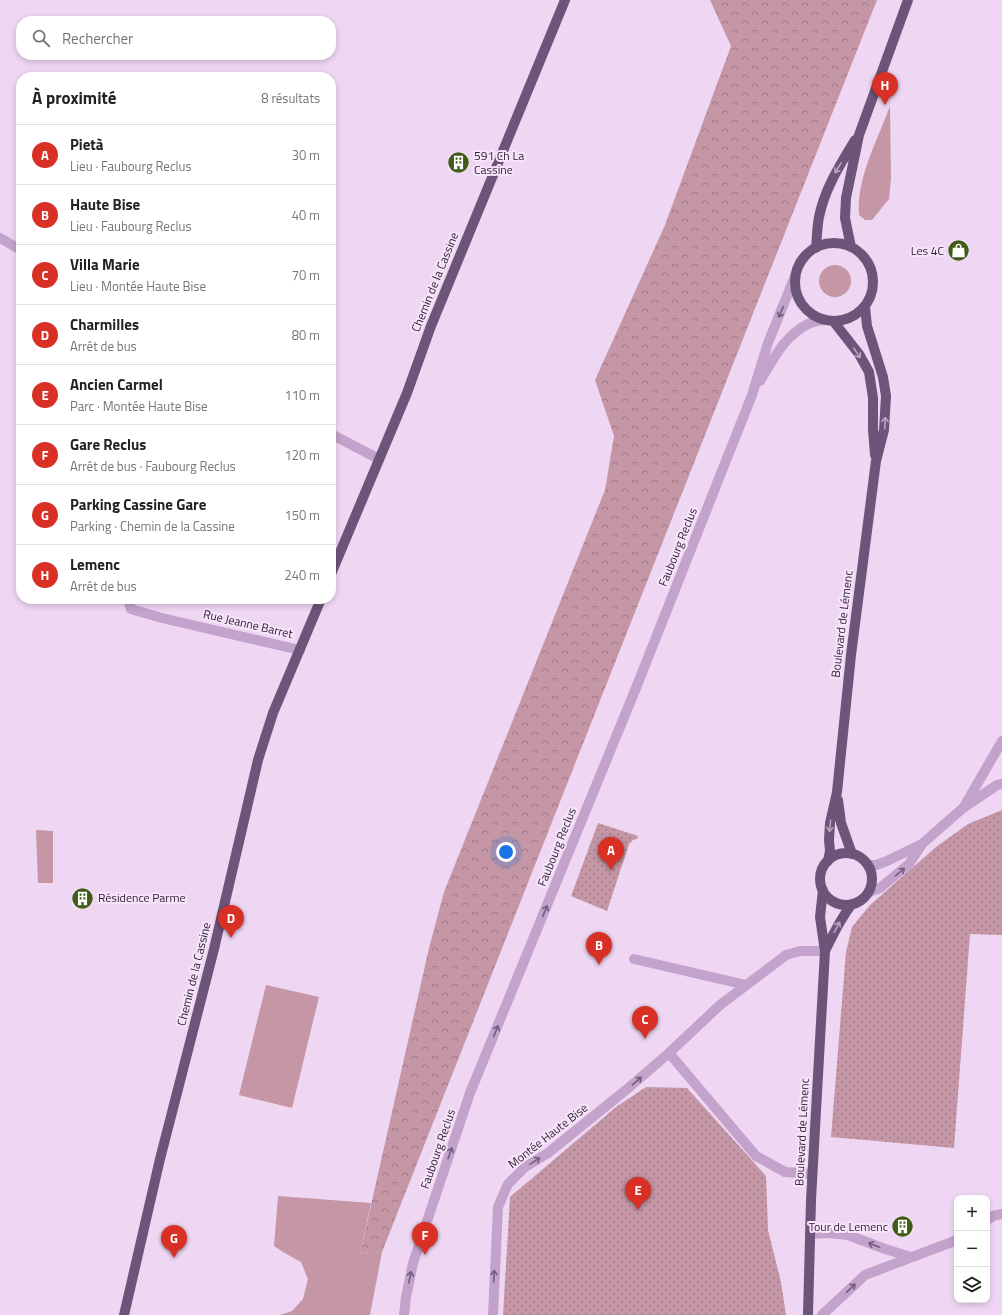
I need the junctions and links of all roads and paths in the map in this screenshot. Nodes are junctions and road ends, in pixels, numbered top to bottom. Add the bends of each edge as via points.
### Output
1 (565, 0) edge
2 (908, 0) edge
3 (859, 135) junction
4 (0, 238) edge
5 (16, 247) edge
6 (851, 247) junction
7 (816, 248) junction
8 (795, 276) junction
9 (865, 307) junction
10 (823, 320) junction
11 (834, 322) junction
12 (752, 395) junction
13 (336, 437) edge
14 (379, 459) junction
15 (876, 461) junction
16 (336, 562) edge
17 (130, 604) edge
18 (319, 604) edge
19 (300, 650) junction
20 (1002, 741) edge
21 (1002, 784) edge
22 (837, 792) junction
23 (964, 808) junction
24 (922, 844) junction
25 (852, 854) junction
26 (828, 861) junction
27 (868, 865) junction
28 (823, 890) junction
29 (869, 892) junction
30 (852, 904) junction
31 (825, 951) junction
32 (634, 959) dead end
33 (746, 985) junction
34 (669, 1053) junction
35 (812, 1174) junction
36 (1002, 1214) edge
37 (990, 1218) edge
38 (810, 1234) junction
39 (954, 1241) edge
40 (911, 1257) junction
41 (124, 1315) edge
42 (404, 1315) edge
43 (493, 1315) edge
44 (808, 1315) edge
45 (822, 1315) edge

1 - 14 main road, Chemin de la Cassine
2 - 3 main road
3 - 6 main road via 846,198 845,218
3 -> 7 main road via 825,194 819,217
4 - 5 street
6 - 7 main road via 828,244
6 - 9 main road via 863,256 870,267 872,294
7 - 8 main road via 802,259
8 - 10 main road via 795,290 801,303 810,314
8 -> 12 street, Faubourg Reclus via 768,344
9 - 11 main road via 857,315
15 -> 9 main road, Boulevard de Lémenc via 884,430 886,396 883,377 867,326
10 - 11 main road
10 - 12 street, Faubourg Reclus via 808,324 795,332 780,347
11 -> 15 main road, Boulevard de Lémenc via 859,354 869,372
42 -> 12 street, Faubourg Reclus via 413,1263 470,1093 636,688
13 - 14 street
14 - 16 main road, Chemin de la Cassine
15 - 22 main road, Boulevard de Lémenc via 850,655
17 - 19 street, Rue Jeanne Barret via 131,608 162,618
18 - 19 main road, Chemin de la Cassine
19 - 41 main road, Chemin de la Cassine via 273,713 258,760
20 - 23 street
21 - 23 street
22 - 25 main road, Boulevard de Lémenc via 841,823
22 -> 26 main road, Boulevard de Lémenc via 830,823
23 - 24 street
24 - 27 street via 887,861
29 -> 24 street via 880,888 910,864
25 - 26 main road via 835,856
25 - 27 main road
26 - 28 main road via 822,870 820,880
27 - 29 main road via 872,874
28 - 30 main road via 830,899 840,904
28 - 31 main road, Boulevard de Lémenc via 820,917
29 - 30 main road via 859,902
31 -> 30 main road, Boulevard de Lémenc via 837,926
31 - 33 street, Montée Haute Bise via 800,951 786,955
31 - 35 main road, Boulevard de Lémenc
32 - 33 street
33 - 34 street, Montée Haute Bise via 720,1005
34 - 35 street via 756,1156 785,1172
43 -> 34 street, Montée Haute Bise via 498,1206 508,1184
35 - 38 main road, Boulevard de Lémenc
36 - 37 street
40 -> 38 street via 884,1250 848,1235
38 - 44 main road, Boulevard de Lémenc
39 - 40 street
45 -> 40 street via 865,1275

